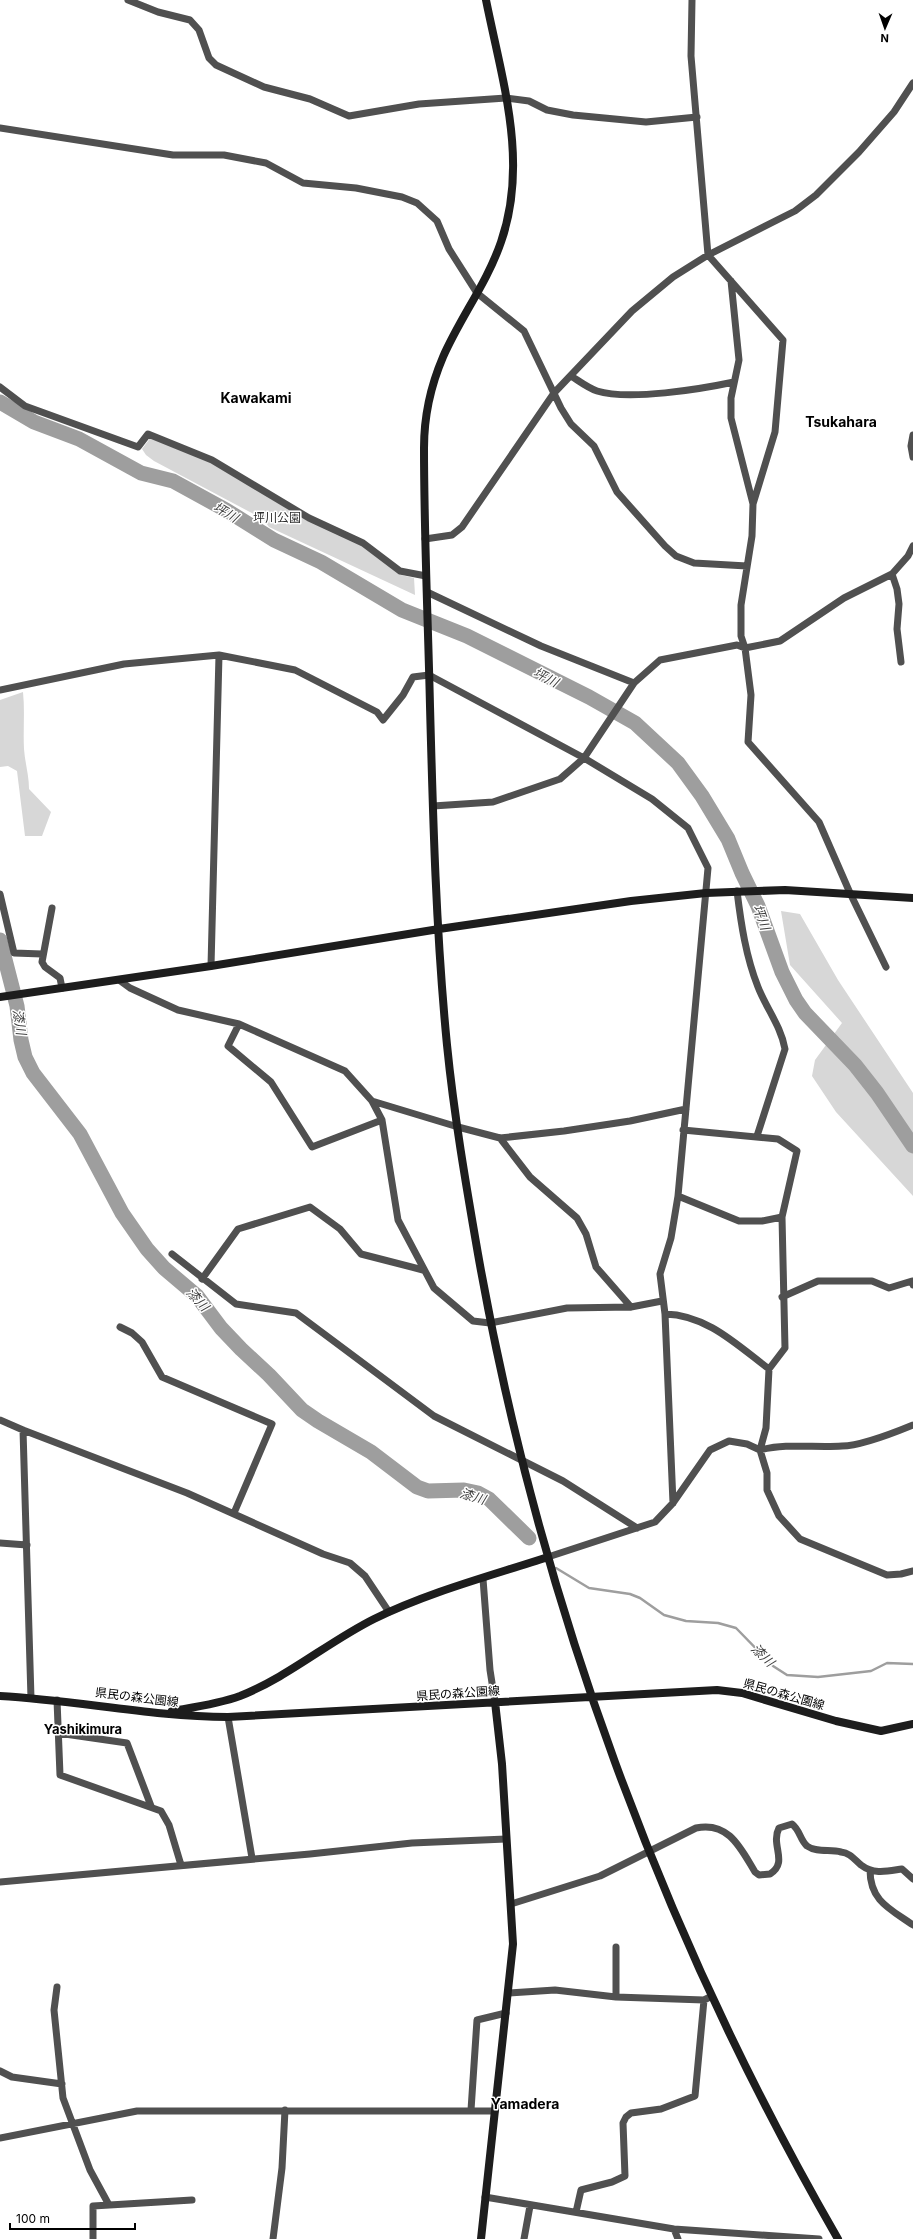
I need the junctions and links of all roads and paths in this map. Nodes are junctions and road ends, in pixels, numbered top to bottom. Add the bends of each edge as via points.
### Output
1 (128, 0) edge
2 (486, 0) edge
3 (692, 0) edge
4 (913, 82) edge
5 (910, 93) edge
6 (506, 98) junction
7 (697, 117) junction
8 (0, 128) edge
9 (708, 254) junction
10 (731, 281) junction
11 (477, 293) junction
12 (571, 376) junction
13 (734, 382) junction
14 (0, 387) edge
15 (554, 394) junction
16 (913, 435) edge
17 (913, 457) edge
18 (753, 504) junction
19 (425, 539) junction
20 (913, 546) edge
21 (747, 566) junction
22 (892, 574) junction
23 (426, 576) junction
24 (426, 592) junction
25 (745, 648) junction
26 (219, 655) junction
27 (901, 662) dead end
28 (429, 675) junction
29 (634, 683) junction
30 (0, 690) edge
31 (584, 758) junction
32 (433, 806) junction
33 (737, 892) junction
34 (706, 893) junction
35 (850, 893) junction
36 (0, 894) edge
37 (913, 898) edge
38 (52, 908) dead end
39 (439, 929) junction
40 (42, 954) junction
41 (211, 966) junction
42 (886, 967) dead end
43 (119, 980) junction
44 (62, 988) junction
45 (1, 997) edge
46 (239, 1024) junction
47 (372, 1101) junction
48 (686, 1109) junction
49 (382, 1120) junction
50 (458, 1127) junction
51 (683, 1130) junction
52 (757, 1136) junction
53 (500, 1138) junction
54 (678, 1196) junction
55 (782, 1217) junction
56 (172, 1254) dead end
57 (423, 1270) junction
58 (202, 1279) junction
59 (913, 1285) edge
60 (782, 1297) junction
61 (662, 1301) junction
62 (631, 1307) junction
63 (665, 1314) junction
64 (490, 1323) junction
65 (120, 1327) dead end
66 (769, 1369) junction
67 (0, 1420) edge
68 (913, 1425) edge
69 (23, 1430) junction
70 (760, 1450) junction
71 (522, 1460) junction
72 (674, 1503) junction
73 (234, 1513) junction
74 (637, 1528) junction
75 (0, 1543) edge
76 (27, 1545) junction
77 (548, 1557) junction
78 (913, 1571) edge
79 (483, 1579) junction
80 (389, 1612) junction
81 (590, 1695) junction
82 (0, 1696) edge
83 (31, 1698) junction
84 (57, 1700) junction
85 (495, 1702) junction
86 (158, 1712) junction
87 (228, 1718) junction
88 (913, 1724) edge
89 (58, 1733) junction
90 (151, 1806) junction
91 (506, 1839) junction
92 (648, 1851) junction
93 (252, 1858) junction
94 (180, 1865) junction
95 (870, 1870) junction
96 (913, 1879) edge
97 (0, 1882) edge
98 (511, 1904) junction
99 (913, 1925) edge
100 (616, 1946) dead end
101 (57, 1987) dead end
102 (509, 1993) junction
103 (616, 1998) junction
104 (708, 1998) junction
105 (506, 2013) junction
106 (0, 2071) edge
107 (62, 2084) junction
108 (285, 2110) junction
109 (471, 2110) junction
110 (495, 2111) junction
111 (72, 2123) junction
112 (0, 2138) edge
113 (485, 2197) junction
114 (192, 2200) dead end
115 (109, 2205) junction
116 (530, 2206) junction
117 (576, 2212) junction
118 (674, 2229) junction
119 (93, 2239) edge
120 (273, 2239) edge
121 (481, 2239) edge
122 (524, 2239) edge
123 (678, 2239) edge
124 (819, 2239) edge
125 (838, 2239) edge

1 - 6 street via 158,12 190,20 199,30 209,58 216,65 264,87 310,99 349,116 419,104
2 - 6 street
3 - 7 street via 691,56
4 - 5 street
5 - 9 street via 860,152 816,195 795,211
6 - 7 street via 529,101 547,110 573,115 646,122
6 - 11 street via 514,153 511,200 502,239
7 - 9 street
8 - 11 street via 173,155 224,155 266,163 304,183 356,188 417,203 437,221 449,248
9 - 10 street
9 - 12 street via 673,277 632,311
10 - 13 street via 739,360
10 - 18 street via 784,340 775,432
11 - 15 street via 524,331
11 - 19 street via 442,358 431,393 424,432
12 - 13 street via 597,391 613,394 667,392
12 - 15 street
13 - 18 street via 731,418
14 - 23 street via 25,406 138,447 148,434 212,460 309,518 363,543 400,571
15 - 19 street via 462,527 452,535
15 - 21 street via 571,424 594,446 617,492 676,556 694,563
16 - 17 street
18 - 21 street via 752,536
19 - 23 street
20 - 22 street
21 - 25 street via 741,605 741,636
22 - 25 street via 844,598 780,640
22 - 27 street via 899,604 897,629
23 - 24 street
24 - 28 street
24 - 29 street via 541,646
25 - 29 street via 737,645 660,660
25 - 35 street via 751,695 748,742 819,822
26 - 28 street via 295,670 377,712 383,720 403,695 413,677
26 - 30 street via 124,664
26 - 41 street
28 - 31 street
28 - 32 street
29 - 31 street
31 - 32 street via 560,779 493,802
31 - 34 street via 652,800 688,828 708,868
32 - 39 street
33 - 34 street
33 - 35 street
33 - 52 street via 743,935 758,987 783,1037 785,1049
34 - 39 street via 631,901
34 - 48 street
35 - 37 street
35 - 42 street
36 - 40 street via 14,953
38 - 40 street
39 - 41 street
39 - 50 street via 447,1047
40 - 44 street via 42,962 60,978
41 - 43 street
43 - 44 street
43 - 46 street via 130,988 178,1010
44 - 45 street
46 - 47 street via 345,1071
46 - 49 street via 228,1046 271,1082 312,1147
47 - 49 street
47 - 50 street
48 - 51 street
48 - 53 street via 571,1130
49 - 57 street via 398,1220
50 - 53 street
50 - 64 street
51 - 52 street
51 - 54 street
52 - 55 street via 778,1139 797,1151
53 - 62 street via 530,1177 577,1218 586,1234 596,1267
54 - 55 street via 739,1221 762,1221
54 - 61 street via 660,1274
55 - 60 street
56 - 58 street
57 - 58 street via 361,1254 340,1229 310,1208 238,1229
57 - 64 street via 434,1288 473,1321
58 - 71 street via 236,1304 296,1313 434,1416
59 - 60 street via 912,1281 889,1288 872,1281 818,1281
60 - 66 street via 785,1348
61 - 62 street
61 - 63 street
62 - 64 street via 567,1308
63 - 66 street via 679,1314 717,1328
63 - 72 street
64 - 71 street
65 - 73 street via 142,1342 162,1377 272,1424
66 - 70 street via 766,1428
67 - 69 street
68 - 70 street via 844,1446 774,1446
69 - 73 street via 187,1492
69 - 76 street
70 - 72 street via 747,1444 729,1441 710,1450
70 - 78 street via 767,1472 767,1490 779,1516 800,1539 887,1575
71 - 74 street via 563,1481
71 - 77 street
72 - 74 street via 654,1522
73 - 80 street via 350,1563 365,1576
74 - 77 street
75 - 76 street
76 - 83 street
77 - 79 street
77 - 81 street
79 - 80 street
79 - 85 street
80 - 86 street via 349,1632 269,1682 241,1695 215,1703
81 - 85 street, 県民の森公園線
81 - 88 street, 県民の森公園線 via 717,1690 742,1693 836,1721 881,1731
81 - 92 street
82 - 83 street, 県民の森公園線
83 - 84 street, 県民の森公園線
84 - 86 street, 県民の森公園線
84 - 89 street
85 - 87 street, 県民の森公園線
85 - 91 street via 502,1764
86 - 87 street, 県民の森公園線
87 - 93 street
89 - 90 street via 127,1743
89 - 90 street via 60,1775
90 - 94 street via 161,1811 169,1825
91 - 93 street via 412,1843 318,1854
91 - 98 street
92 - 95 street via 696,1828 710,1827 736,1840 755,1872 765,1875 774,1871 780,1860 776,1838 778,1828 792,1824 798,1829 808,1847 851,1855
92 - 98 street via 600,1876
92 - 104 street
93 - 94 street
94 - 97 street
95 - 96 street via 879,1872 902,1868
95 - 99 street via 870,1884 882,1903
98 - 102 street via 513,1944
100 - 103 street
101 - 107 street via 54,2010
102 - 103 street via 555,1990
102 - 105 street
103 - 104 street
104 - 117 street via 695,2096 660,2109 631,2113 626,2117 623,2123 625,2176 581,2190
104 - 125 street
105 - 109 street via 477,2020
105 - 110 street
106 - 107 street via 12,2077
107 - 111 street via 63,2098
108 - 109 street
108 - 111 street via 137,2111
108 - 120 street via 282,2168
109 - 110 street
110 - 113 street
111 - 112 street
111 - 115 street via 90,2170
113 - 116 street
113 - 121 street
114 - 115 street
115 - 119 street via 93,2206
116 - 117 street
116 - 122 street
117 - 118 street
118 - 123 street
118 - 124 street

